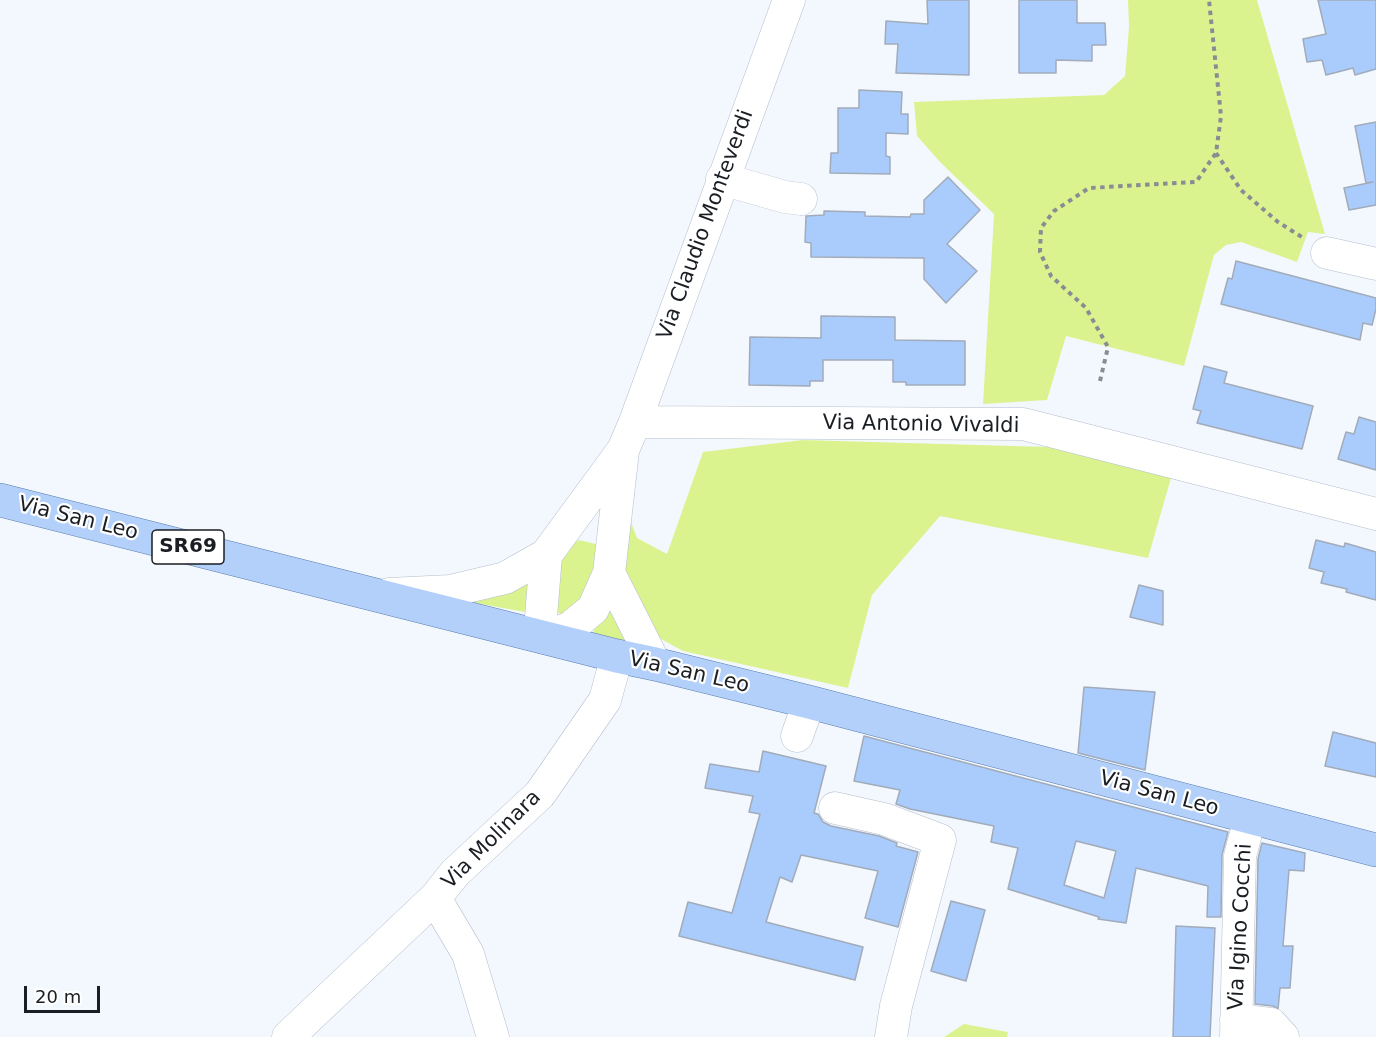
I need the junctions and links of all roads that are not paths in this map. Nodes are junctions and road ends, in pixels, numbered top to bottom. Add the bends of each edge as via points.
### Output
1 (789, 0) edge
2 (722, 179) junction
3 (801, 199) dead end
4 (1327, 253) road end
5 (1376, 264) edge
6 (629, 436) junction
7 (0, 500) edge
8 (1376, 514) edge
9 (546, 555) junction
10 (609, 573) junction
11 (376, 595) junction
12 (545, 638) junction
13 (617, 656) junction
14 (655, 664) junction
15 (809, 702) junction
16 (797, 736) dead end
17 (835, 808) dead end
18 (1250, 818) junction
19 (1376, 850) edge
20 (435, 898) junction
21 (1236, 1028) edge
22 (288, 1037) edge
23 (493, 1037) edge
24 (891, 1037) edge
25 (1283, 1037) edge

1 - 2 street, Via Claudio Monteverdi
2 - 3 street
2 - 6 street, Via Claudio Monteverdi
4 - 5 street
6 - 8 street, Via Antonio Vivaldi via 1023,424
6 - 9 street
6 - 10 street
7 - 11 main road, Via San Leo / SR69
9 - 11 street via 505,578 450,591
9 - 12 street via 541,617
10 - 12 street via 593,609 571,627
10 - 14 street
11 - 12 main road, Via San Leo
12 - 13 main road, Via San Leo
13 - 14 main road, Via San Leo
13 - 20 street, Via Molinara via 605,700 540,794 455,873
14 - 15 main road, Via San Leo
15 - 16 street
15 - 18 main road, Via San Leo
17 - 24 street via 884,819 940,840
18 - 19 main road, Via San Leo
18 - 21 street, Via Igino Cocchi via 1240,856
20 - 22 street, Via Molinara
20 - 23 street, Via Molinara via 468,954
21 - 25 street via 1271,1024

